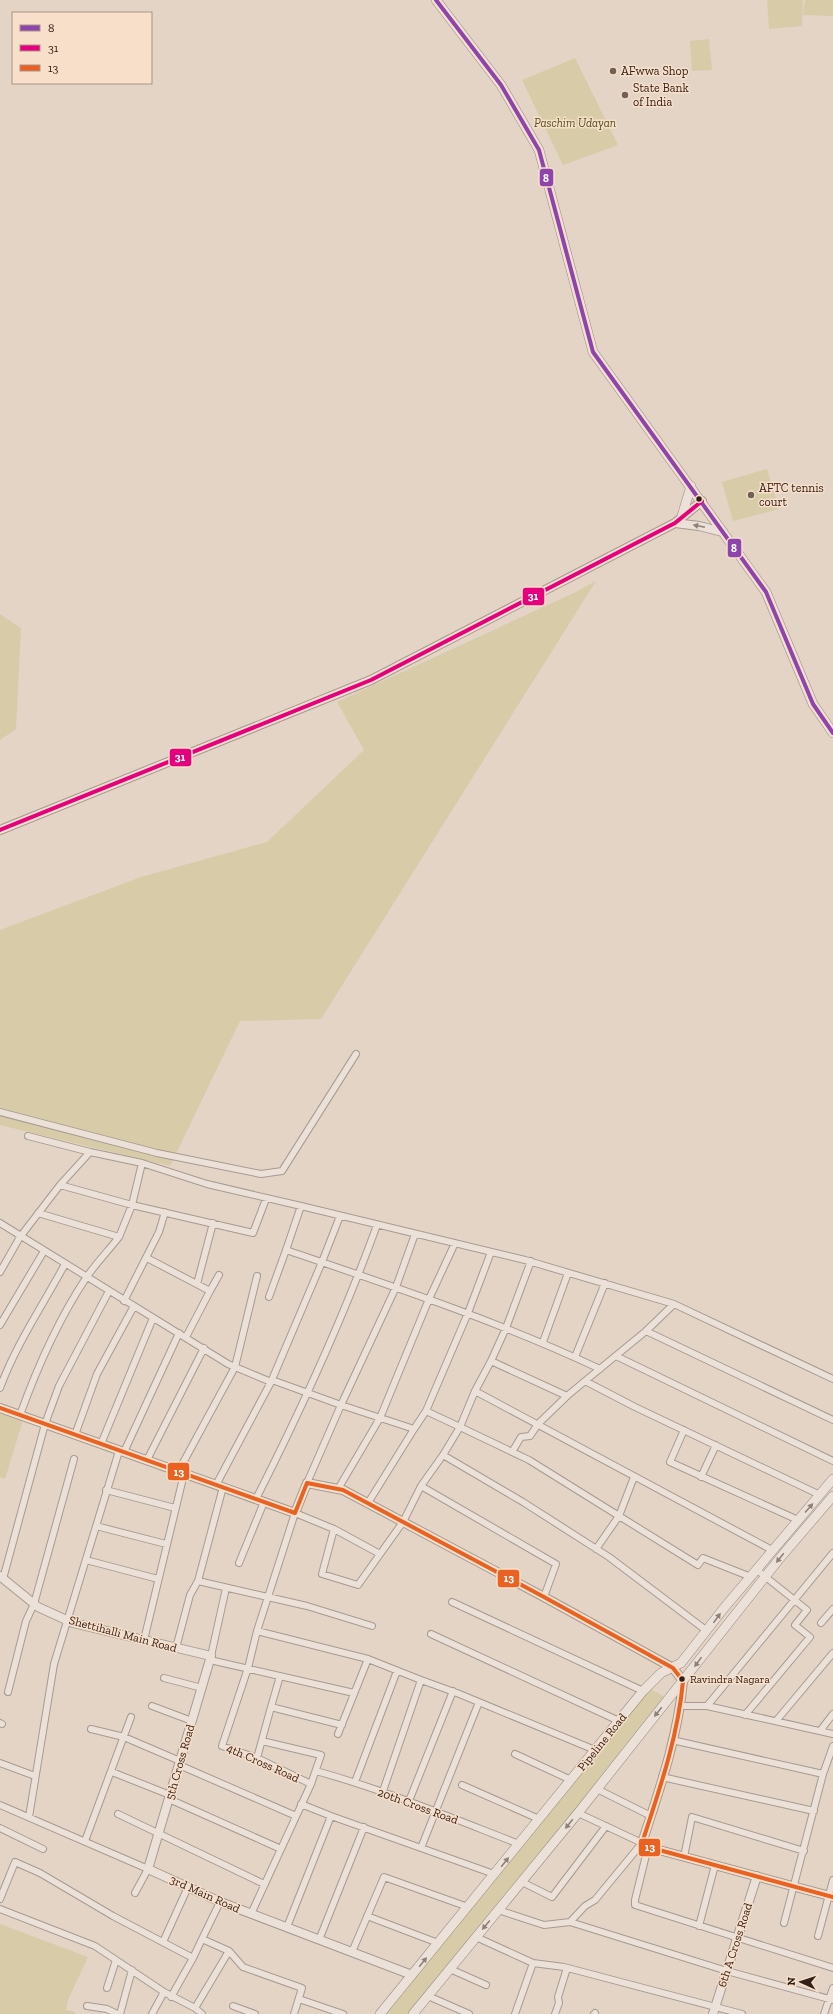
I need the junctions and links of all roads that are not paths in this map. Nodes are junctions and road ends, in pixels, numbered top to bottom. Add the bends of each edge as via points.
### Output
1 (436, 0) edge
2 (690, 486) junction
3 (702, 501) junction
4 (682, 516) junction
5 (674, 523) junction
6 (723, 532) junction
7 (833, 733) edge
8 (0, 830) edge
9 (356, 1054) dead end
10 (0, 1112) edge
11 (28, 1136) dead end
12 (90, 1152) junction
13 (142, 1163) junction
14 (60, 1185) junction
15 (266, 1199) junction
16 (132, 1205) junction
17 (301, 1206) junction
18 (165, 1212) junction
19 (38, 1213) junction
20 (340, 1216) junction
21 (0, 1223) edge
22 (213, 1223) junction
23 (377, 1225) junction
24 (415, 1234) junction
25 (20, 1236) junction
26 (120, 1237) junction
27 (455, 1244) junction
28 (286, 1250) junction
29 (44, 1251) junction
30 (491, 1252) junction
31 (147, 1258) junction
32 (531, 1261) junction
33 (322, 1262) junction
34 (65, 1264) junction
35 (0, 1272) edge
36 (568, 1273) junction
37 (359, 1274) junction
38 (219, 1275) dead end
39 (258, 1276) dead end
40 (87, 1277) junction
41 (605, 1283) junction
42 (197, 1284) junction
43 (396, 1287) junction
44 (109, 1291) junction
45 (210, 1291) junction
46 (269, 1297) dead end
47 (429, 1299) junction
48 (124, 1301) junction
49 (674, 1304) junction
50 (134, 1306) junction
51 (468, 1313) junction
52 (153, 1318) junction
53 (0, 1326) edge
54 (506, 1328) junction
55 (646, 1330) junction
56 (179, 1333) junction
57 (186, 1337) junction
58 (543, 1342) junction
59 (204, 1348) junction
60 (616, 1356) junction
61 (575, 1357) junction
62 (491, 1361) junction
63 (235, 1367) junction
64 (600, 1369) junction
65 (833, 1379) edge
66 (271, 1381) junction
67 (585, 1381) junction
68 (0, 1388) edge
69 (475, 1391) junction
70 (309, 1393) junction
71 (566, 1396) junction
72 (342, 1406) junction
73 (0, 1408) edge
74 (426, 1411) junction
75 (20, 1415) junction
76 (380, 1418) junction
77 (833, 1420) edge
78 (45, 1424) junction
79 (538, 1424) junction
80 (460, 1427) junction
81 (414, 1429) junction
82 (684, 1430) junction
83 (75, 1435) junction
84 (101, 1444) junction
85 (716, 1445) junction
86 (122, 1451) junction
87 (512, 1452) junction
88 (443, 1455) junction
89 (74, 1459) dead end
90 (147, 1460) junction
91 (833, 1460) edge
92 (181, 1473) junction
93 (634, 1477) junction
94 (701, 1477) junction
95 (833, 1479) edge
96 (307, 1483) junction
97 (220, 1486) junction
98 (421, 1486) junction
99 (338, 1489) junction
100 (106, 1490) junction
101 (820, 1495) junction
102 (833, 1496) edge
103 (260, 1501) junction
104 (368, 1503) junction
105 (175, 1508) junction
106 (295, 1513) junction
107 (619, 1516) junction
108 (798, 1520) junction
109 (403, 1522) junction
110 (96, 1526) junction
111 (334, 1530) junction
112 (166, 1544) junction
113 (596, 1549) junction
114 (772, 1550) junction
115 (833, 1553) edge
116 (380, 1554) junction
117 (86, 1560) junction
118 (239, 1563) dead end
119 (754, 1574) junction
120 (2, 1577) edge
121 (766, 1577) junction
122 (158, 1579) junction
123 (198, 1581) junction
124 (226, 1588) junction
125 (267, 1596) junction
126 (544, 1596) junction
127 (794, 1600) junction
128 (452, 1602) dead end
129 (34, 1604) junction
130 (833, 1609) edge
131 (67, 1620) junction
132 (821, 1623) dead end
133 (372, 1626) dead end
134 (257, 1631) junction
135 (707, 1631) junction
136 (431, 1634) dead end
137 (144, 1640) junction
138 (176, 1648) junction
139 (833, 1653) edge
140 (210, 1658) junction
141 (368, 1659) junction
142 (248, 1668) junction
143 (673, 1668) junction
144 (397, 1672) junction
145 (280, 1676) junction
146 (164, 1678) dead end
147 (421, 1680) junction
148 (683, 1681) junction
149 (202, 1688) junction
150 (453, 1691) junction
151 (643, 1691) junction
152 (8, 1692) dead end
153 (354, 1693) junction
154 (479, 1702) junction
155 (152, 1706) dead end
156 (681, 1706) junction
157 (707, 1706) junction
158 (271, 1707) junction
159 (833, 1714) edge
160 (745, 1715) junction
161 (131, 1717) dead end
162 (192, 1721) junction
163 (619, 1721) junction
164 (776, 1722) junction
165 (342, 1725) junction
166 (91, 1729) dead end
167 (820, 1731) junction
168 (338, 1734) dead end
169 (833, 1734) edge
170 (124, 1737) junction
171 (262, 1740) junction
172 (672, 1740) junction
173 (833, 1746) edge
174 (595, 1750) junction
175 (515, 1754) dead end
176 (257, 1758) junction
177 (0, 1763) edge
178 (179, 1763) junction
179 (316, 1771) junction
180 (112, 1772) junction
181 (823, 1774) junction
182 (35, 1776) junction
183 (662, 1777) junction
184 (571, 1780) junction
185 (355, 1782) junction
186 (311, 1784) junction
187 (462, 1786) dead end
188 (597, 1789) junction
189 (382, 1794) junction
190 (169, 1797) junction
191 (409, 1801) junction
192 (301, 1804) junction
193 (0, 1805) edge
194 (814, 1811) junction
195 (435, 1812) junction
196 (578, 1813) junction
197 (118, 1814) dead end
198 (296, 1816) junction
199 (330, 1816) junction
200 (651, 1816) junction
201 (29, 1817) junction
202 (539, 1819) junction
203 (606, 1826) junction
204 (364, 1827) junction
205 (0, 1828) edge
206 (159, 1833) junction
207 (86, 1841) junction
208 (519, 1844) junction
209 (645, 1845) junction
210 (421, 1848) junction
211 (43, 1849) dead end
212 (281, 1849) junction
213 (804, 1851) junction
214 (684, 1857) junction
215 (715, 1865) junction
216 (148, 1869) junction
217 (494, 1874) junction
218 (757, 1876) junction
219 (833, 1880) edge
220 (522, 1882) junction
221 (264, 1884) junction
222 (793, 1886) junction
223 (188, 1887) junction
224 (135, 1893) dead end
225 (831, 1897) edge
226 (0, 1899) edge
227 (220, 1902) junction
228 (468, 1907) junction
229 (0, 1909) edge
230 (498, 1910) junction
231 (251, 1914) junction
232 (367, 1916) junction
233 (570, 1922) junction
234 (784, 1923) dead end
235 (700, 1926) junction
236 (287, 1927) junction
237 (818, 1936) dead end
238 (476, 1937) junction
239 (737, 1938) junction
240 (202, 1939) junction
241 (319, 1940) junction
242 (163, 1942) junction
243 (438, 1943) junction
244 (229, 1951) junction
245 (352, 1952) junction
246 (193, 1958) junction
247 (116, 1960) junction
248 (533, 1963) junction
249 (567, 1968) junction
250 (833, 1968) edge
251 (450, 1969) junction
252 (132, 1970) junction
253 (727, 1971) junction
254 (412, 1975) junction
255 (486, 1985) dead end
256 (107, 1988) dead end
257 (833, 1988) edge
258 (164, 1992) junction
259 (428, 1996) junction
260 (171, 1997) junction
261 (299, 1999) junction
262 (831, 2000) edge
263 (87, 2006) dead end
264 (233, 2006) dead end
265 (195, 2008) junction
266 (714, 2010) edge
267 (118, 2014) edge
268 (152, 2014) edge
269 (202, 2014) edge
270 (255, 2014) edge
271 (294, 2014) edge
272 (343, 2014) edge
273 (380, 2014) edge
274 (413, 2014) edge
275 (469, 2014) edge
276 (516, 2014) edge
277 (555, 2014) edge
278 (742, 2014) edge
279 (824, 2014) edge

1 - 2 main road via 502,84 540,150 593,352
2 - 3 main road
2 - 4 main road
3 - 4 street
3 - 6 main road
4 - 5 street
6 -> 5 street
5 - 8 street via 371,680
6 - 7 main road via 766,592 813,704
9 - 10 street via 282,1171 261,1174 157,1153
11 - 12 street
12 - 13 street
12 - 14 street
13 - 15 street via 207,1184
13 - 16 street
14 - 16 street
14 - 19 street
15 - 17 street
15 - 22 street via 254,1233
16 - 18 street
16 - 26 street
17 - 20 street
17 - 28 street
18 - 22 street
18 - 31 street
19 - 25 street
19 - 26 street
20 - 23 street
20 - 33 street
21 - 25 street
22 - 42 street
23 - 24 street
23 - 37 street
24 - 27 street
24 - 43 street
25 - 29 street
25 - 35 street
26 - 40 street
27 - 30 street
27 - 47 street
28 - 33 street
28 - 46 street
29 - 34 street
29 - 53 street
30 - 32 street
30 - 51 street
31 - 42 street
31 - 48 street
32 - 36 street
32 - 54 street
33 - 37 street
33 - 66 street
34 - 40 street
34 - 68 street via 34,1318
36 - 41 street
36 - 58 street
37 - 43 street
37 - 70 street
38 - 45 street
39 - 63 street
40 - 44 street
40 - 75 street via 37,1370
41 - 49 street
41 - 61 street
42 - 45 street
43 - 47 street
43 - 72 street
44 - 48 street
44 - 78 street via 59,1386
45 - 57 street
47 - 51 street
47 - 76 street
48 - 50 street
49 - 55 street
49 - 65 street
50 - 52 street
50 - 83 street via 97,1374
51 - 54 street
51 - 74 street
52 - 56 street
52 - 84 street
54 - 58 street
54 - 62 street
55 - 60 street
55 - 77 street
56 - 57 street
56 - 86 street
57 - 59 street
58 - 61 street
59 - 63 street
59 - 90 street
60 - 64 street
60 - 91 street
61 - 64 street
62 - 69 street
62 - 71 street
63 - 66 street
63 - 92 street
64 - 67 street
66 - 70 street
66 - 97 street
67 - 71 street
67 - 82 street
69 - 79 street
69 - 80 street
70 - 72 street
70 - 103 street
71 - 79 street
72 - 76 street
72 - 96 street
73 - 75 street
74 - 80 street
74 - 81 street
75 - 78 street
76 - 81 street
76 - 99 street
78 - 83 street
78 - 120 street
79 - 87 street via 530,1436 521,1437
79 - 93 street
80 - 87 street
80 - 88 street
81 - 104 street
82 - 85 street
82 - 94 street via 670,1462
83 - 84 street
84 - 86 street
85 - 94 street
85 - 101 street
86 - 90 street
86 - 100 street
87 - 107 street
88 - 98 street
88 - 113 street
89 - 129 street
90 - 92 street
92 - 97 street
92 - 105 street
93 - 107 street
93 - 114 street
94 - 108 street
95 - 101 main road, Pipeline Road
96 - 99 street
96 - 106 street
97 - 103 street
97 - 123 street
98 - 109 street
98 - 126 street via 556,1564
99 - 104 street
100 - 105 street
100 - 110 street
108 -> 101 main road, Pipeline Road
102 -> 121 main road, Pipeline Road
103 - 106 street
103 - 118 street
104 - 109 street
105 - 112 street
106 - 111 street
106 - 125 street
107 - 113 street
107 - 119 street via 698,1565 703,1558
108 - 114 main road, Pipeline Road
109 - 116 street
109 - 126 street
110 - 112 street
110 - 117 street
111 - 116 street
111 - 116 street via 322,1574 358,1585
112 - 122 street
113 - 135 street
114 - 119 main road, Pipeline Road
115 - 127 street
117 - 122 street
117 - 131 street
119 - 121 street
135 -> 119 main road, Pipeline Road
120 - 129 street, Shettihalli Main Road
121 - 127 street
121 -> 148 main road, Pipeline Road
122 - 137 street
123 - 124 street
123 - 138 street via 190,1595
124 - 125 street
124 - 140 street
125 - 133 street
125 - 134 street
126 - 143 street
127 - 157 street
127 - 160 street via 807,1610 796,1625 810,1637
128 - 151 street
129 - 131 street, Shettihalli Main Road
129 - 152 street via 26,1621
130 - 132 street
131 - 137 street, Shettihalli Main Road
131 - 182 street via 54,1664
134 - 141 street
134 - 142 street
135 - 143 main road, Pipeline Road via 681,1663
136 - 163 street
137 - 138 street, Shettihalli Main Road
138 - 140 street, Shettihalli Main Road
139 - 164 street
140 - 142 street
140 - 149 street, 5th Cross Road
141 - 144 street
141 - 153 street
142 - 145 street
142 - 176 street, 4th Cross Road via 222,1746
143 - 148 street
143 - 151 main road, Pipeline Road via 661,1673
144 - 147 street
144 - 185 street
145 - 153 street
145 - 158 street
146 - 149 street
147 - 150 street
147 - 189 street
148 - 156 street
148 -> 188 main road, Pipeline Road
149 - 162 street, 5th Cross Road
150 - 154 street
150 - 191 street
151 - 163 main road, Pipeline Road
153 - 165 street
154 - 174 street
154 - 195 street
155 - 162 street
156 - 157 street
156 - 172 street
157 - 160 street
158 - 165 street
158 - 171 street
159 - 167 street
160 - 164 street
161 - 170 street
162 - 178 street, 5th Cross Road
163 - 174 main road, Pipeline Road
164 - 167 street
165 - 168 street
166 - 170 street
167 - 169 street
170 - 178 street
170 - 180 street
171 - 176 street
171 - 179 street via 321,1755
172 - 181 street
172 - 183 street
173 - 181 street
174 - 184 main road, Pipeline Road
175 - 184 street
176 - 186 street, 4th Cross Road
177 - 182 street
178 - 190 street, 5th Cross Road
178 - 198 street
179 - 185 street, 20th Cross Road
179 - 186 street
180 - 190 street
180 - 207 street
181 - 194 street
182 - 201 street
183 - 194 street
183 - 200 street
184 - 202 main road, Pipeline Road
185 - 189 street, 20th Cross Road
186 - 192 street
187 - 202 street
188 - 196 main road, Pipeline Road
188 - 200 street
189 - 191 street, 20th Cross Road
190 - 206 street, 5th Cross Road
190 - 212 street
191 - 195 street, 20th Cross Road
192 - 198 street
192 - 199 street
193 - 201 street, 3rd Main Road
194 - 213 street
195 - 208 street, 20th Cross Road
195 - 210 street
196 - 203 street
196 -> 220 main road, Pipeline Road
197 - 206 street
198 - 212 street
199 - 204 street
199 - 236 street
200 - 209 street
201 - 207 street, 3rd Main Road
202 - 208 main road, Pipeline Road
203 - 209 street
203 - 220 street via 552,1897
204 - 210 street
204 - 241 street
205 - 211 street
206 - 216 street, 5th Cross Road
206 - 221 street
207 - 216 street, 3rd Main Road
217 -> 208 main road, Pipeline Road
209 - 214 street
209 - 233 street via 595,1900 585,1906
209 - 235 street via 635,1905
210 - 217 street
212 - 221 street
213 - 214 street via 692,1817
213 - 222 street
214 - 215 street
215 - 218 street
215 - 235 street
216 - 223 street, 3rd Main Road
216 - 224 street
217 - 228 main road, Pipeline Road
218 - 222 street
218 - 239 street, 6th A Cross Road
219 - 225 street
220 - 230 main road, Pipeline Road
221 - 231 street
222 - 225 street
222 - 234 street
223 - 227 street, 3rd Main Road
223 - 242 street
225 - 237 street
226 - 242 street via 15,1862 40,1873
227 - 231 street, 3rd Main Road
227 - 240 street
228 - 232 street via 384,1877
228 - 243 main road, Pipeline Road
229 - 247 street via 95,1946
230 - 233 street via 544,1925
230 -> 238 main road, Pipeline Road
231 - 236 street, 3rd Main Road
232 - 243 street
232 - 245 street
233 - 253 street
235 - 239 street
236 - 241 street, 3rd Main Road
238 - 248 street
238 - 251 main road, Pipeline Road
239 - 250 street
239 - 253 street, 6th A Cross Road
240 - 244 street
240 - 246 street
241 - 245 street, 3rd Main Road
242 - 246 street
254 -> 243 main road, Pipeline Road
244 - 261 street via 243,1967 302,1988
244 - 265 street
245 - 254 street, 3rd Main Road
246 - 260 street
247 - 252 street
247 - 256 street
248 - 249 street
248 - 276 street
249 - 266 street
249 - 277 street
251 - 255 street
251 - 259 main road, Pipeline Road
252 - 258 street
252 - 267 street
253 - 262 street
253 - 266 street, 6th A Cross Road
254 - 273 main road, Pipeline Road
257 - 262 street
258 - 260 street
258 - 268 street
259 - 274 main road, Pipeline Road
259 - 275 street
260 - 265 street
261 - 271 street
261 - 272 street
262 - 279 street
263 - 267 street via 107,2009
264 - 270 street
265 - 269 street
266 - 278 street

